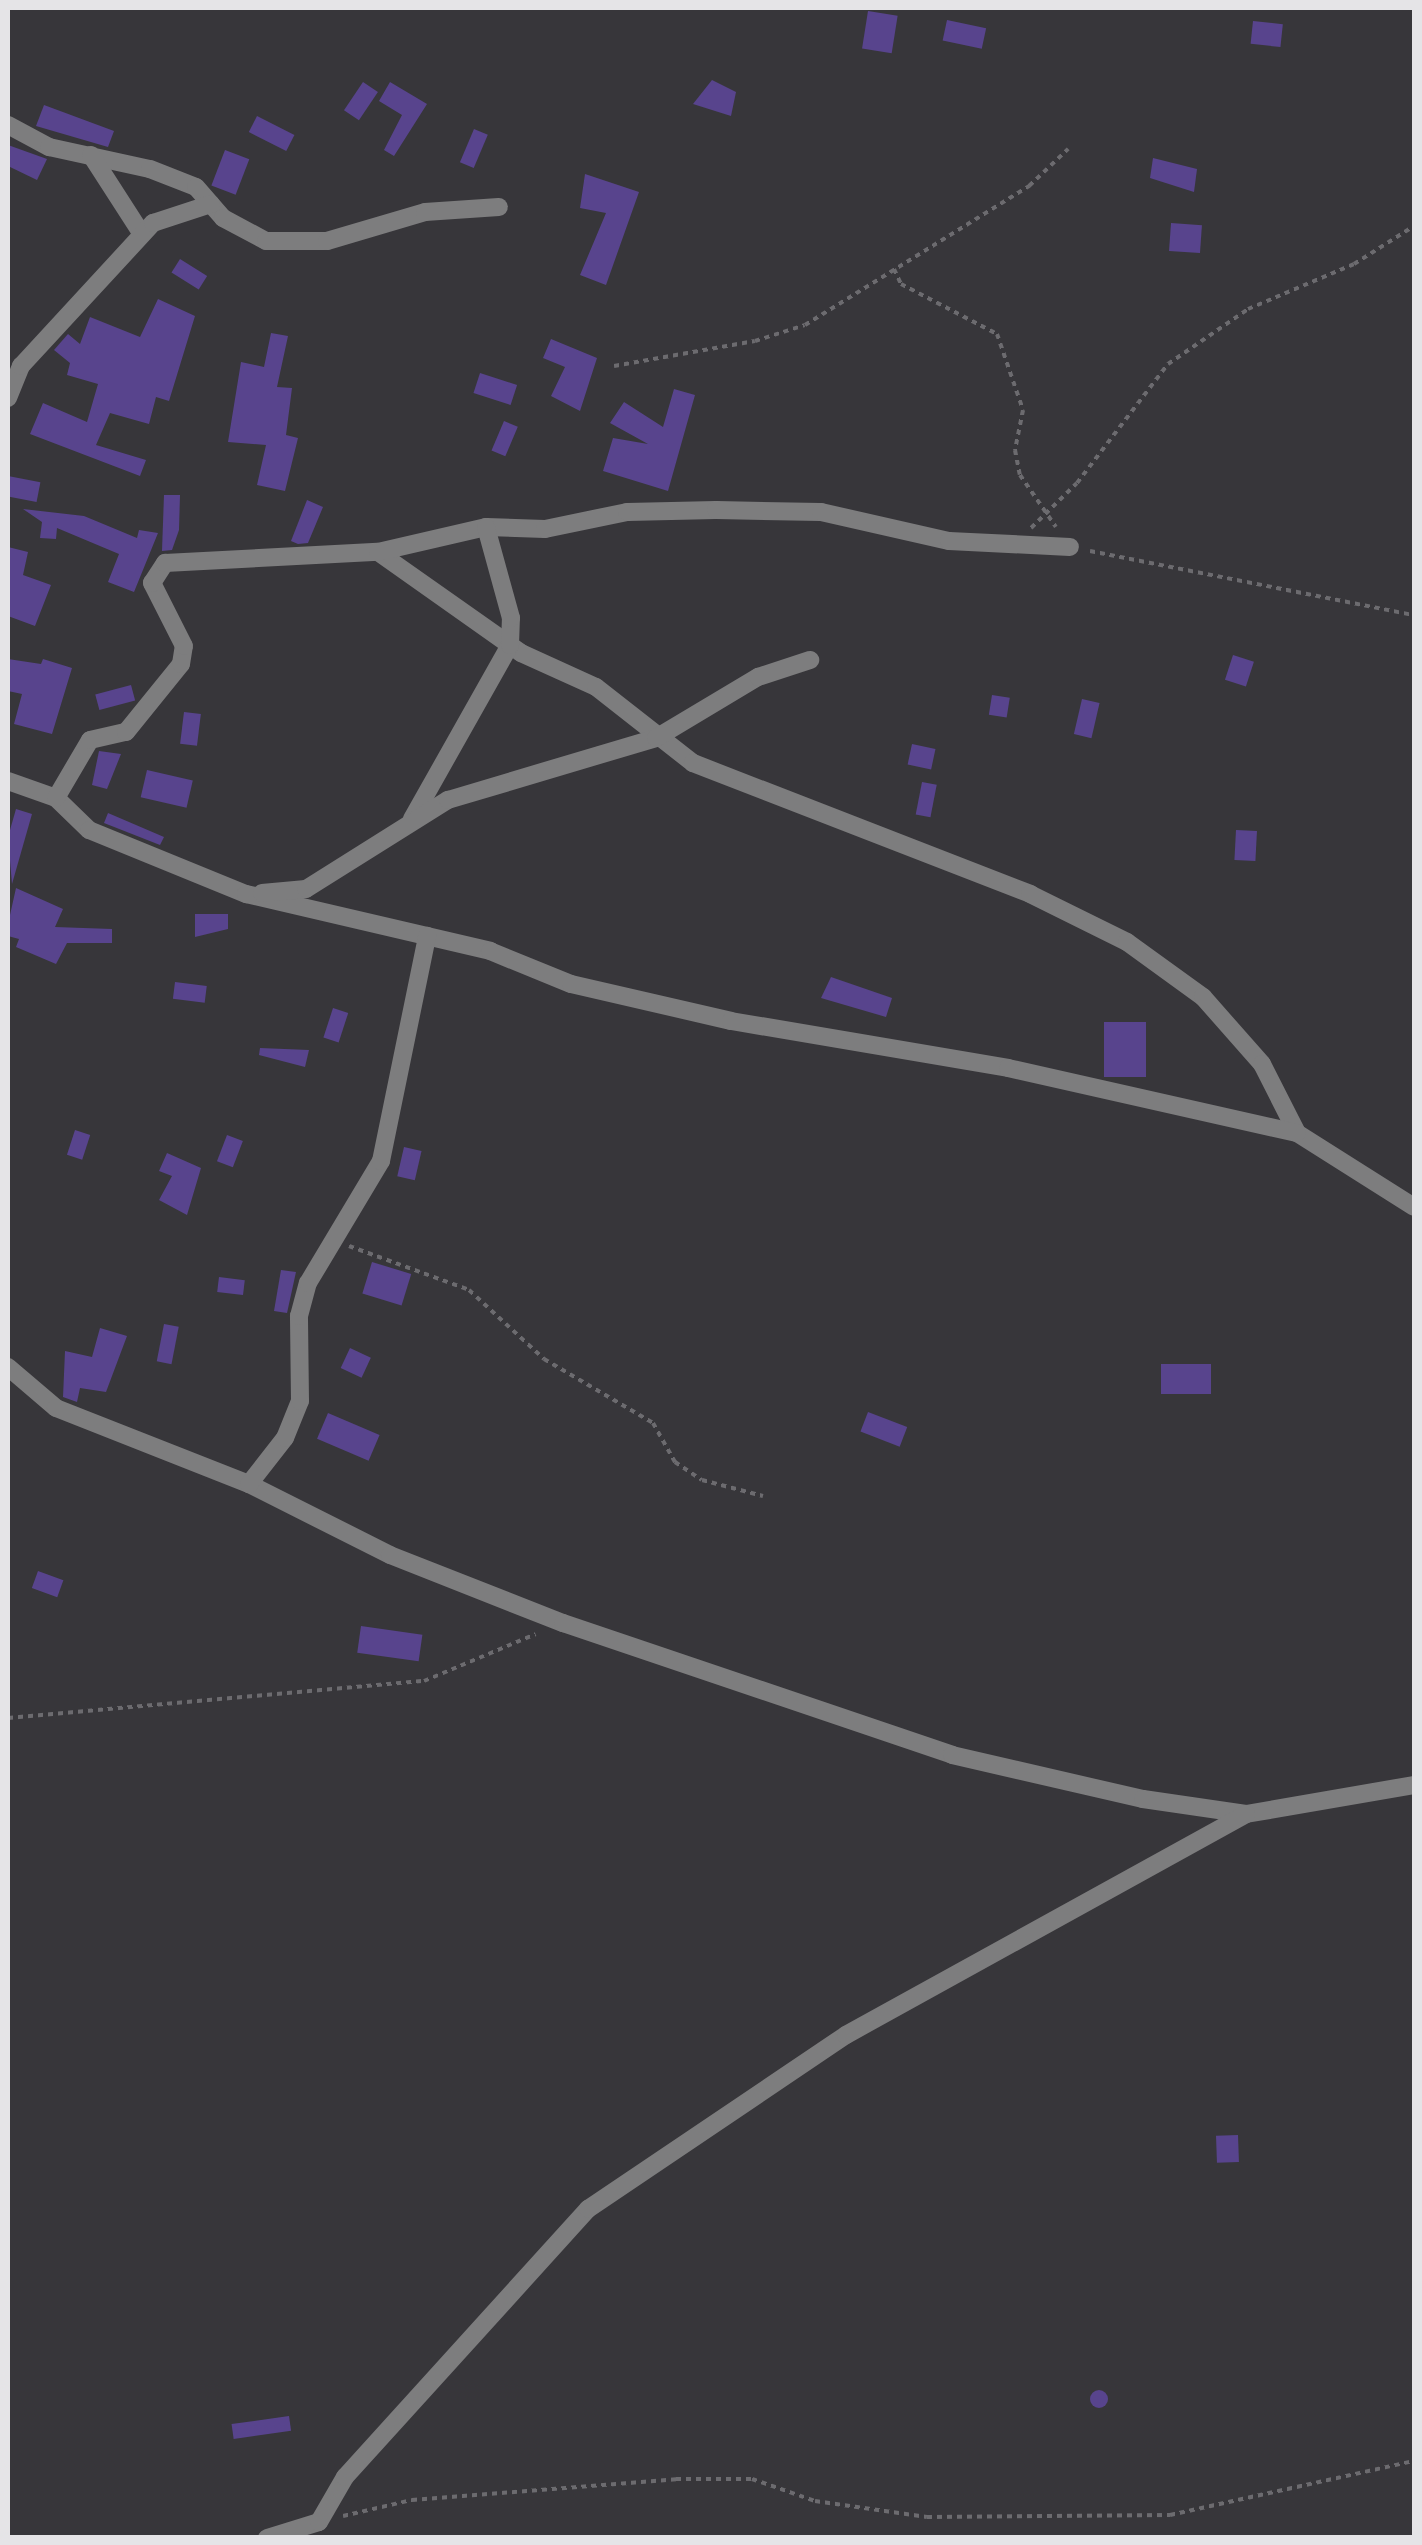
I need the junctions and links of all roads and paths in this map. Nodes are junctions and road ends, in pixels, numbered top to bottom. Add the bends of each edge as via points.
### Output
1 (8, 126) edge
2 (1068, 148) dead end
3 (90, 154) junction
4 (210, 204) junction
5 (500, 207) dead end
6 (1414, 226) edge
7 (142, 234) junction
8 (894, 269) junction
9 (614, 366) dead end
10 (8, 398) edge
11 (1047, 514) junction
12 (486, 527) junction
13 (1013, 544) junction
14 (1070, 547) junction
15 (378, 552) junction
16 (1414, 615) edge
17 (510, 645) junction
18 (810, 660) dead end
19 (656, 738) junction
20 (8, 782) edge
21 (56, 798) junction
22 (409, 824) junction
23 (246, 894) junction
24 (427, 936) junction
25 (1297, 1133) junction
26 (1414, 1208) edge
27 (330, 1240) junction
28 (8, 1367) edge
29 (249, 1484) junction
30 (763, 1496) dead end
31 (564, 1623) junction
32 (8, 1718) edge
33 (1414, 1786) edge
34 (1246, 1814) junction
35 (1414, 2461) edge
36 (319, 2522) junction
37 (267, 2538) edge

1 - 3 street via 48,147
2 - 8 path via 1030,186
3 - 4 street via 196,187
3 - 7 street
4 - 5 street via 266,241 327,241 425,212
4 - 7 street via 153,222
6 - 11 path via 1354,264 1248,309 1168,364
7 - 10 street via 21,366
8 - 9 path via 805,325
8 - 11 path via 901,284 998,334 1023,410 1015,450 1020,475
11 - 13 path
11 - 14 path
12 - 13 street via 544,528 626,512 821,512 949,541
12 - 15 street
12 - 17 street via 510,618
13 - 14 street
14 - 16 path
15 - 17 street
15 - 21 street via 165,564 152,583 184,646 180,664 126,732 90,740
17 - 19 street via 596,687
17 - 22 street
18 - 19 street via 758,677
19 - 22 street via 448,800
19 - 25 street via 693,763 1030,894 1127,942 1203,997 1262,1064
20 - 21 street
21 - 23 street via 89,830
22 - 23 street via 306,888
23 - 24 street
24 - 25 street via 490,951 571,984 686,1011 1008,1068
24 - 27 street via 381,1161
25 - 26 street
27 - 29 street via 299,1316 300,1401 285,1438
27 - 30 path via 469,1290 544,1360 653,1423 675,1462 702,1480
28 - 29 street via 56,1408
29 - 31 street via 390,1555
31 - 32 path via 424,1680
31 - 34 street via 952,1754 1143,1799
33 - 34 street
34 - 36 street via 846,2035 588,2208 345,2477
35 - 36 path via 1170,2515 927,2517 815,2501 752,2479 676,2479 412,2500
36 - 37 street

